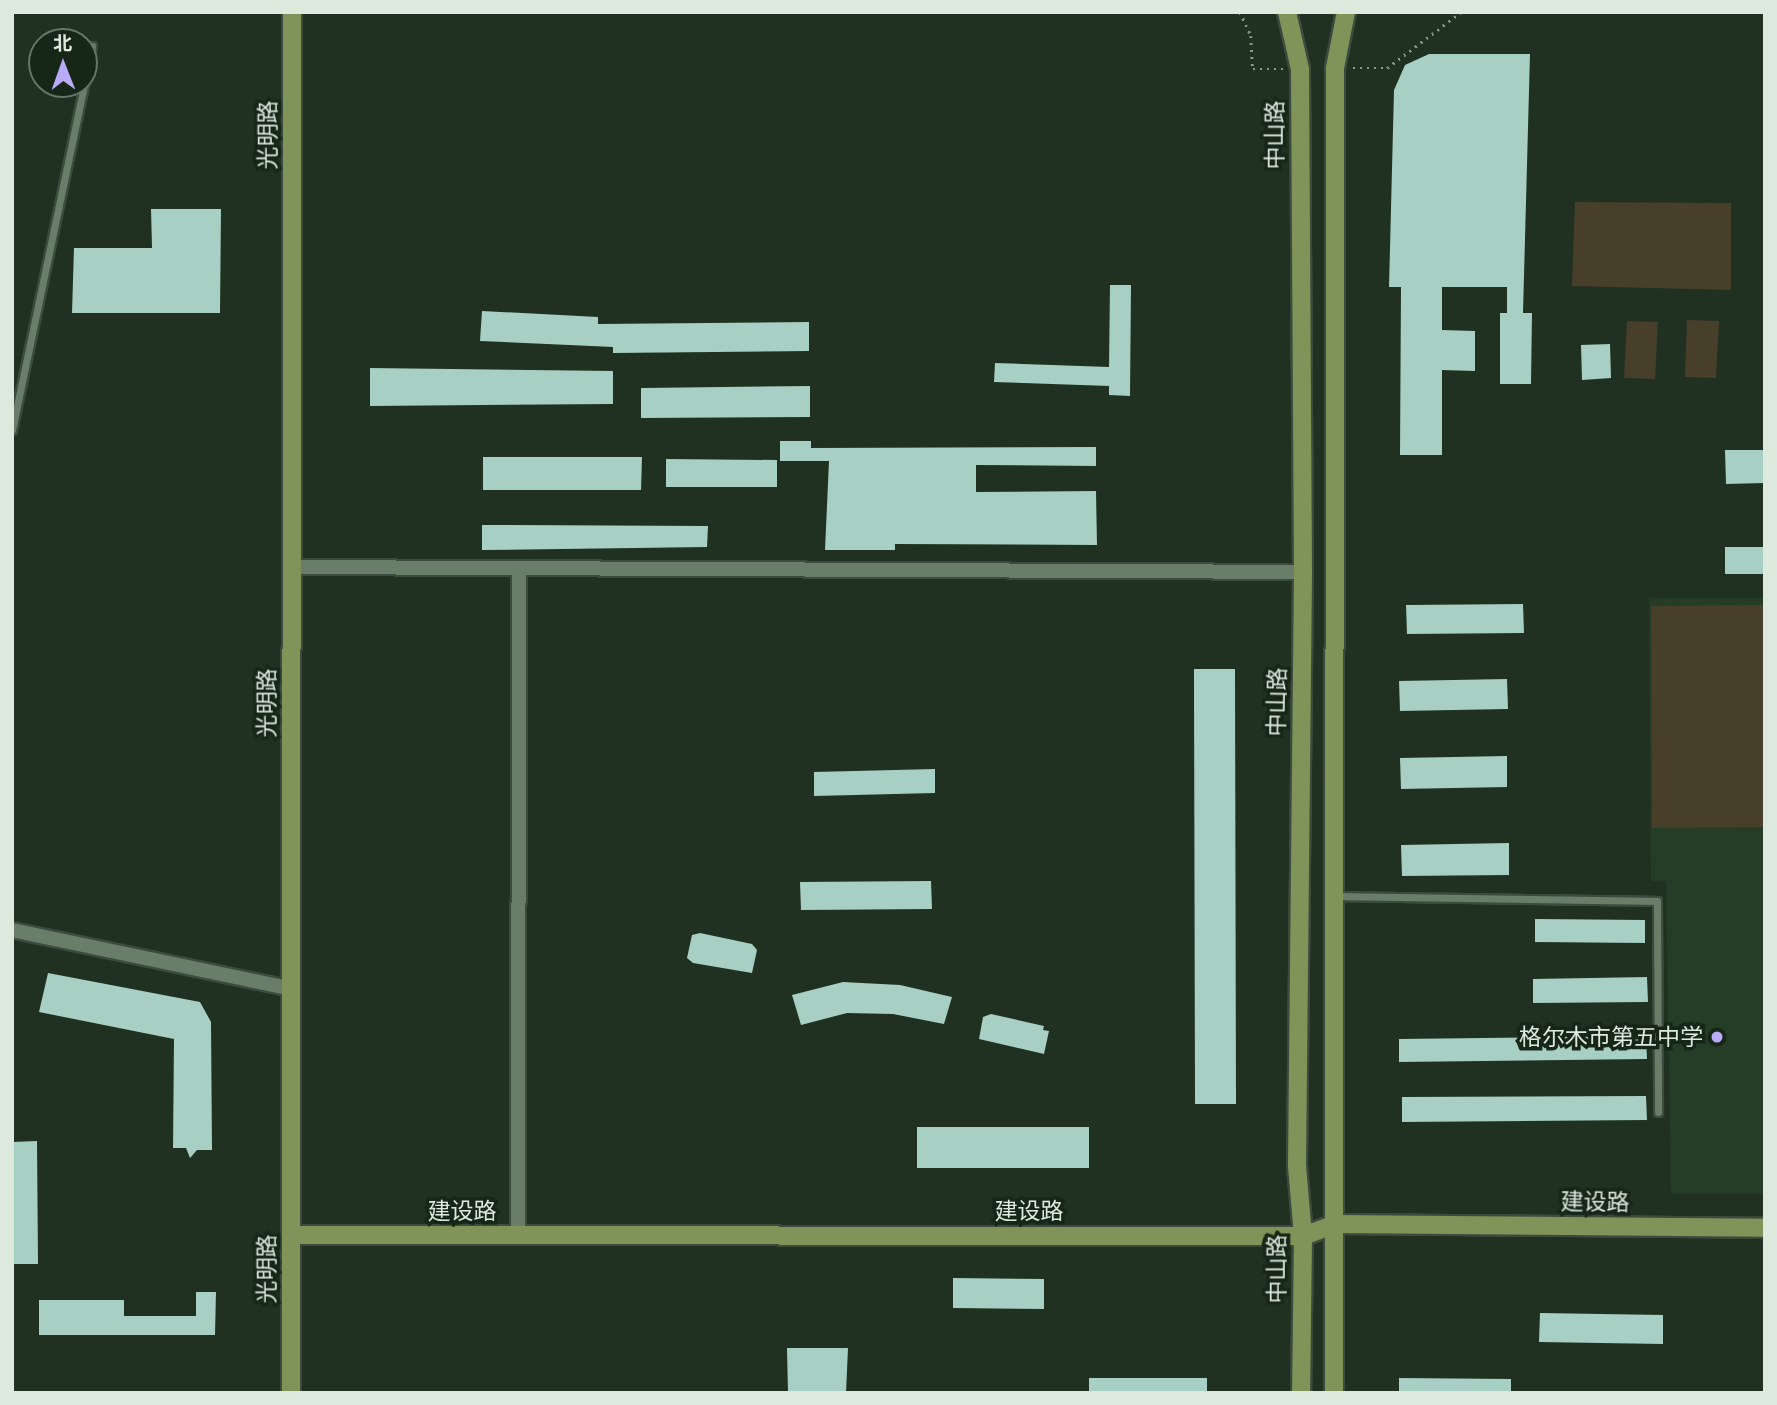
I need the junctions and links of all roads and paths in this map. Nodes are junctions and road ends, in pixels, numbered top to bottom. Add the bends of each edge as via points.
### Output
1 (292, 12) edge
2 (1287, 12) edge
3 (1346, 12) edge
4 (81, 98) edge
5 (12, 430) edge
6 (291, 567) junction
7 (519, 568) junction
8 (1303, 572) junction
9 (1336, 896) junction
10 (12, 930) edge
11 (291, 989) junction
12 (1658, 1112) dead end
13 (1336, 1224) junction
14 (1765, 1228) edge
15 (292, 1235) junction
16 (518, 1236) junction
17 (1303, 1236) junction
18 (291, 1393) edge
19 (1301, 1393) edge
20 (1334, 1393) edge

1 - 6 street, 光明路
2 - 8 street, 中山路 via 1300,69
3 - 9 street via 1335,68
4 - 5 lane
6 - 7 street
6 - 11 street, 光明路
7 - 8 street
7 - 16 street
8 - 17 street, 中山路 via 1297,1166
9 - 12 lane via 1657,901
9 - 13 street
10 - 11 street
11 - 15 street, 光明路
13 - 14 street, 建设路
13 - 17 street, 建设路
13 - 20 street
15 - 16 street, 建设路
15 - 18 street, 光明路
16 - 17 street, 建设路
17 - 19 street, 中山路

